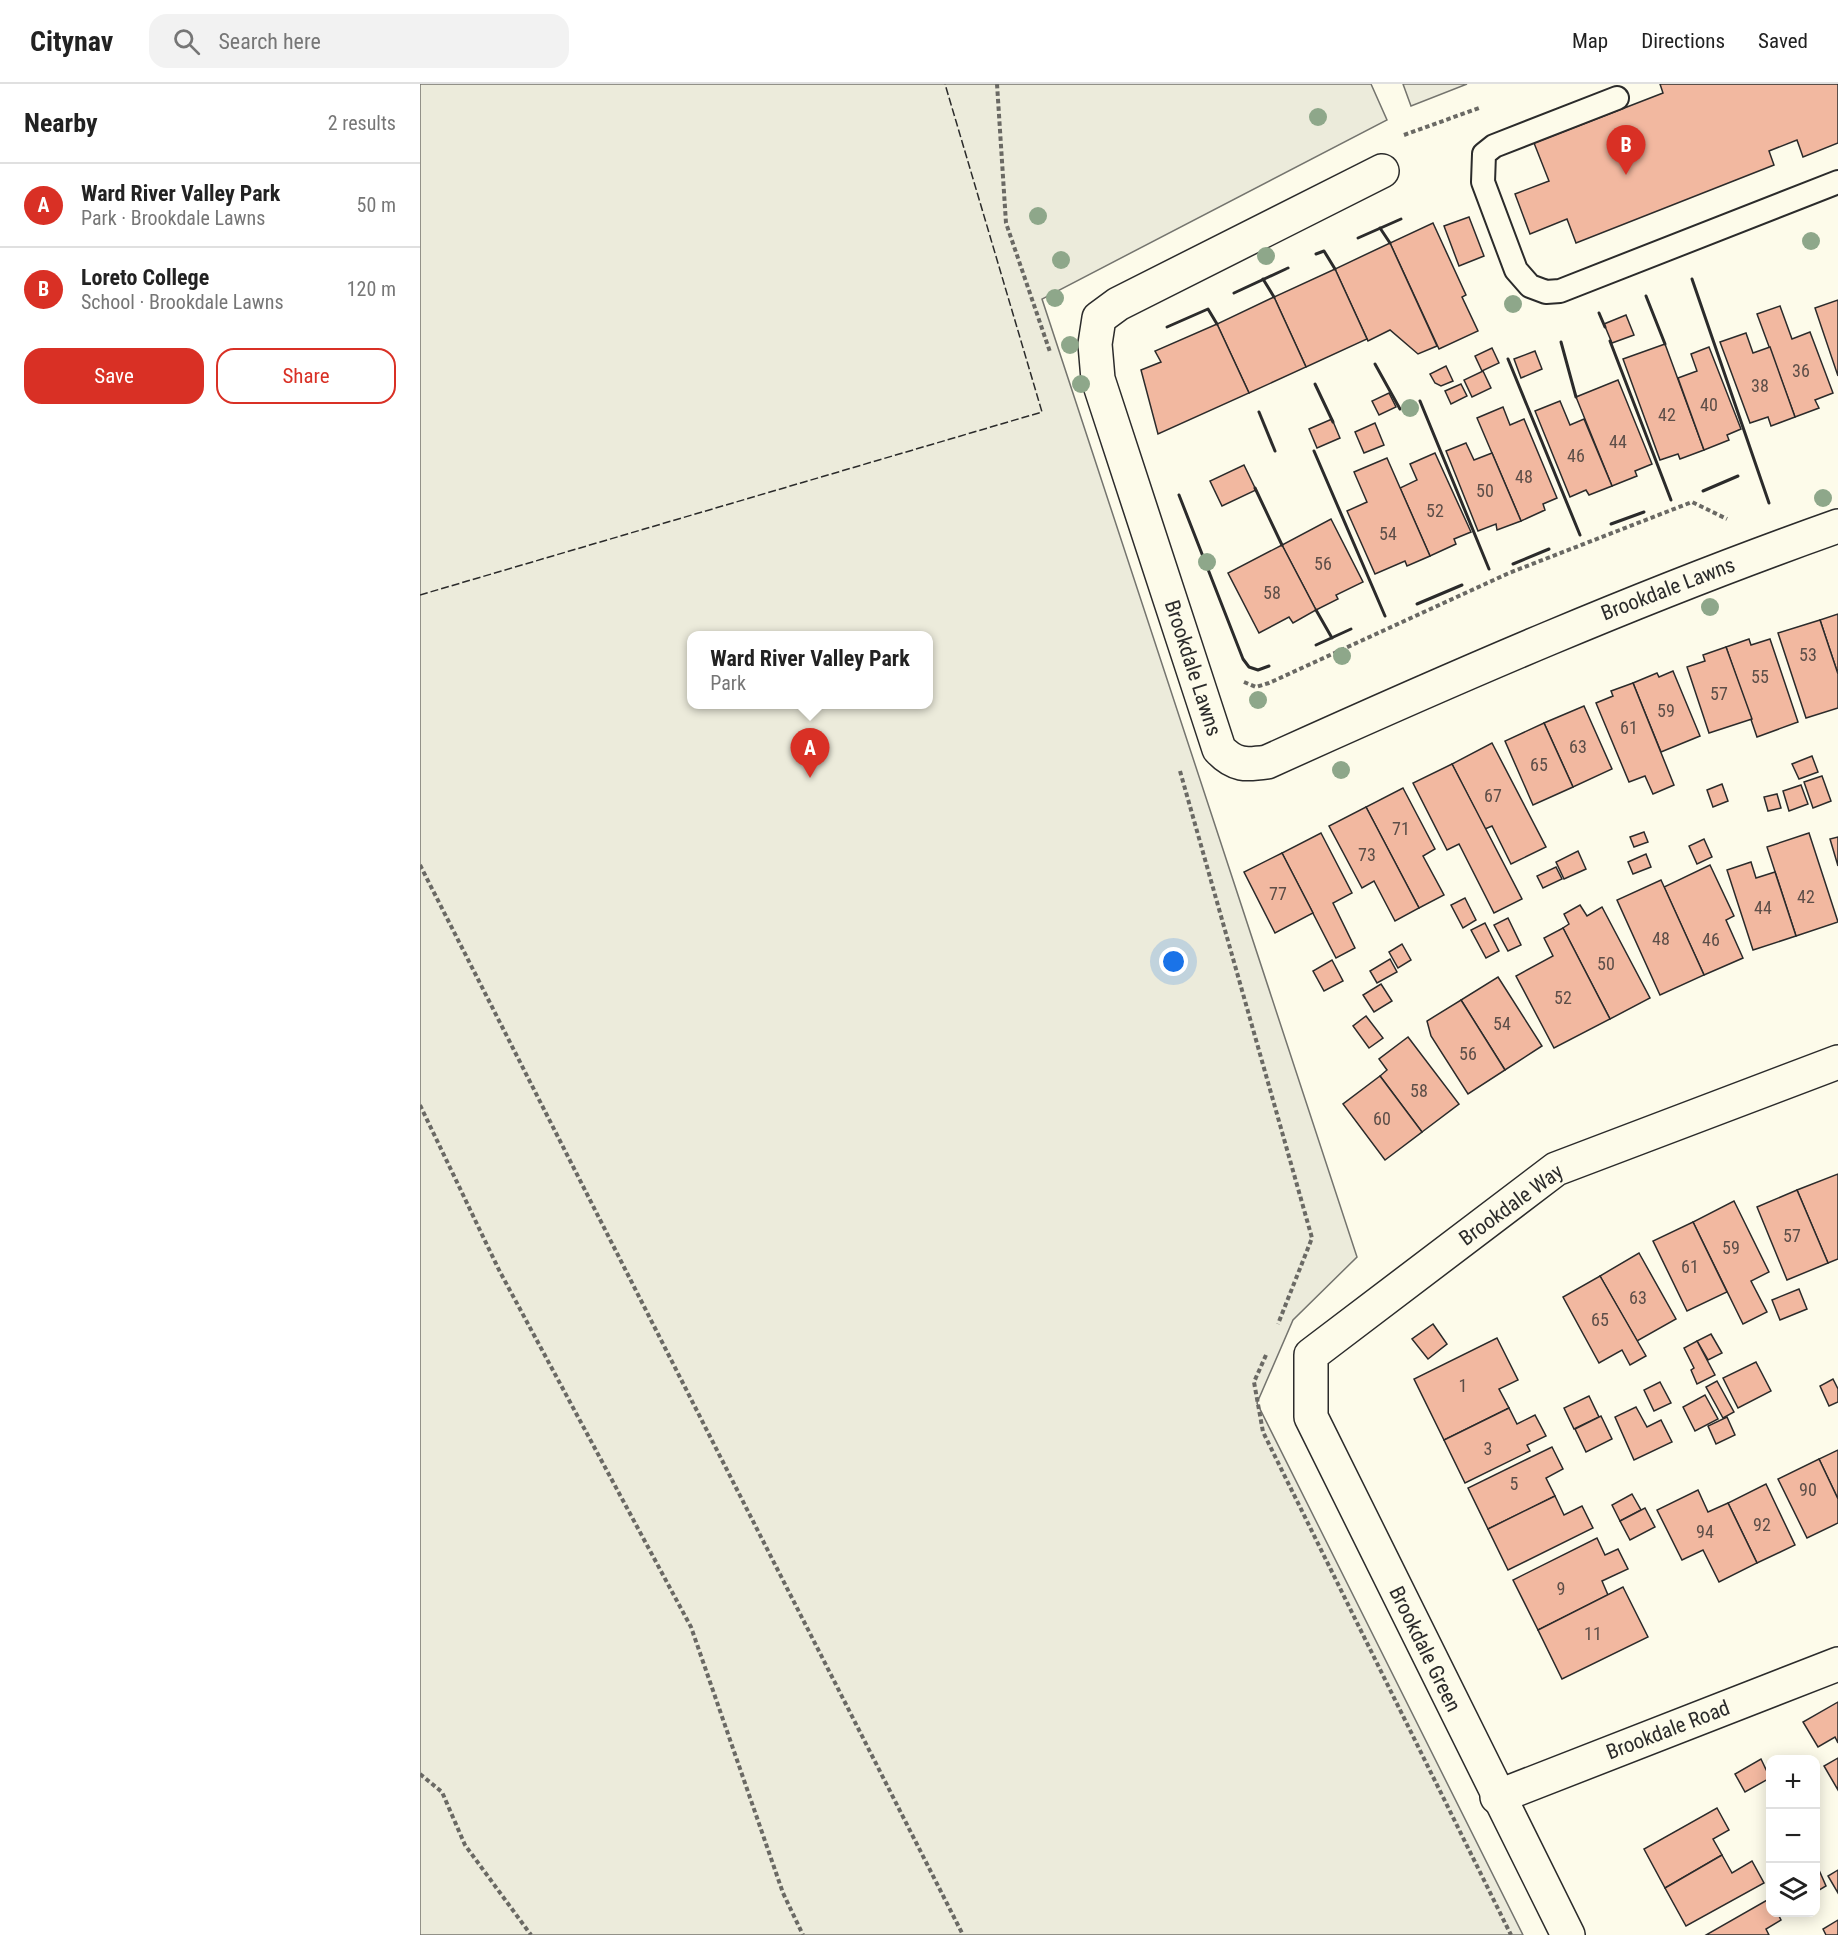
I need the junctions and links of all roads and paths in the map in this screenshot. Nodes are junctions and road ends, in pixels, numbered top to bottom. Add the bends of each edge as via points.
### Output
1 (997, 84) edge
2 (1617, 98) dead end
3 (1490, 104) dead end
4 (1401, 136) dead end
5 (1382, 171) dead end
6 (1838, 182) edge
7 (1051, 356) dead end
8 (1730, 521) dead end
9 (1838, 526) edge
10 (1241, 678) dead end
11 (1178, 765) dead end
12 (420, 865) edge
13 (1838, 1062) edge
14 (420, 1105) edge
15 (1274, 1335) junction
16 (1311, 1355) junction
17 (1838, 1664) edge
18 (420, 1774) edge
19 (1497, 1797) junction
20 (531, 1935) edge
21 (803, 1935) edge
22 (963, 1935) edge
23 (1511, 1935) edge
24 (1568, 1935) edge

1 - 7 path via 1006,222
2 - 6 lane via 1494,146 1484,154 1483,182 1516,270 1530,286 1546,292 1560,291
3 - 4 path
5 - 9 street, Brookdale Lawns via 1118,304 1099,318 1095,344 1098,379 1219,749 1231,762 1268,762 1555,634
8 - 10 path via 1692,502 1509,573 1269,683 1256,687
11 - 15 path via 1312,1238
12 - 22 path
13 - 16 street, Brookdale Way via 1556,1169
14 - 21 path via 499,1270 691,1627 783,1893
15 - 16 path
15 - 23 path via 1254,1382 1263,1432
16 - 19 street, Brookdale Green via 1311,1417
17 - 19 street, Brookdale Road
18 - 20 path via 442,1792 465,1845
19 - 24 street, Brookdale Green

